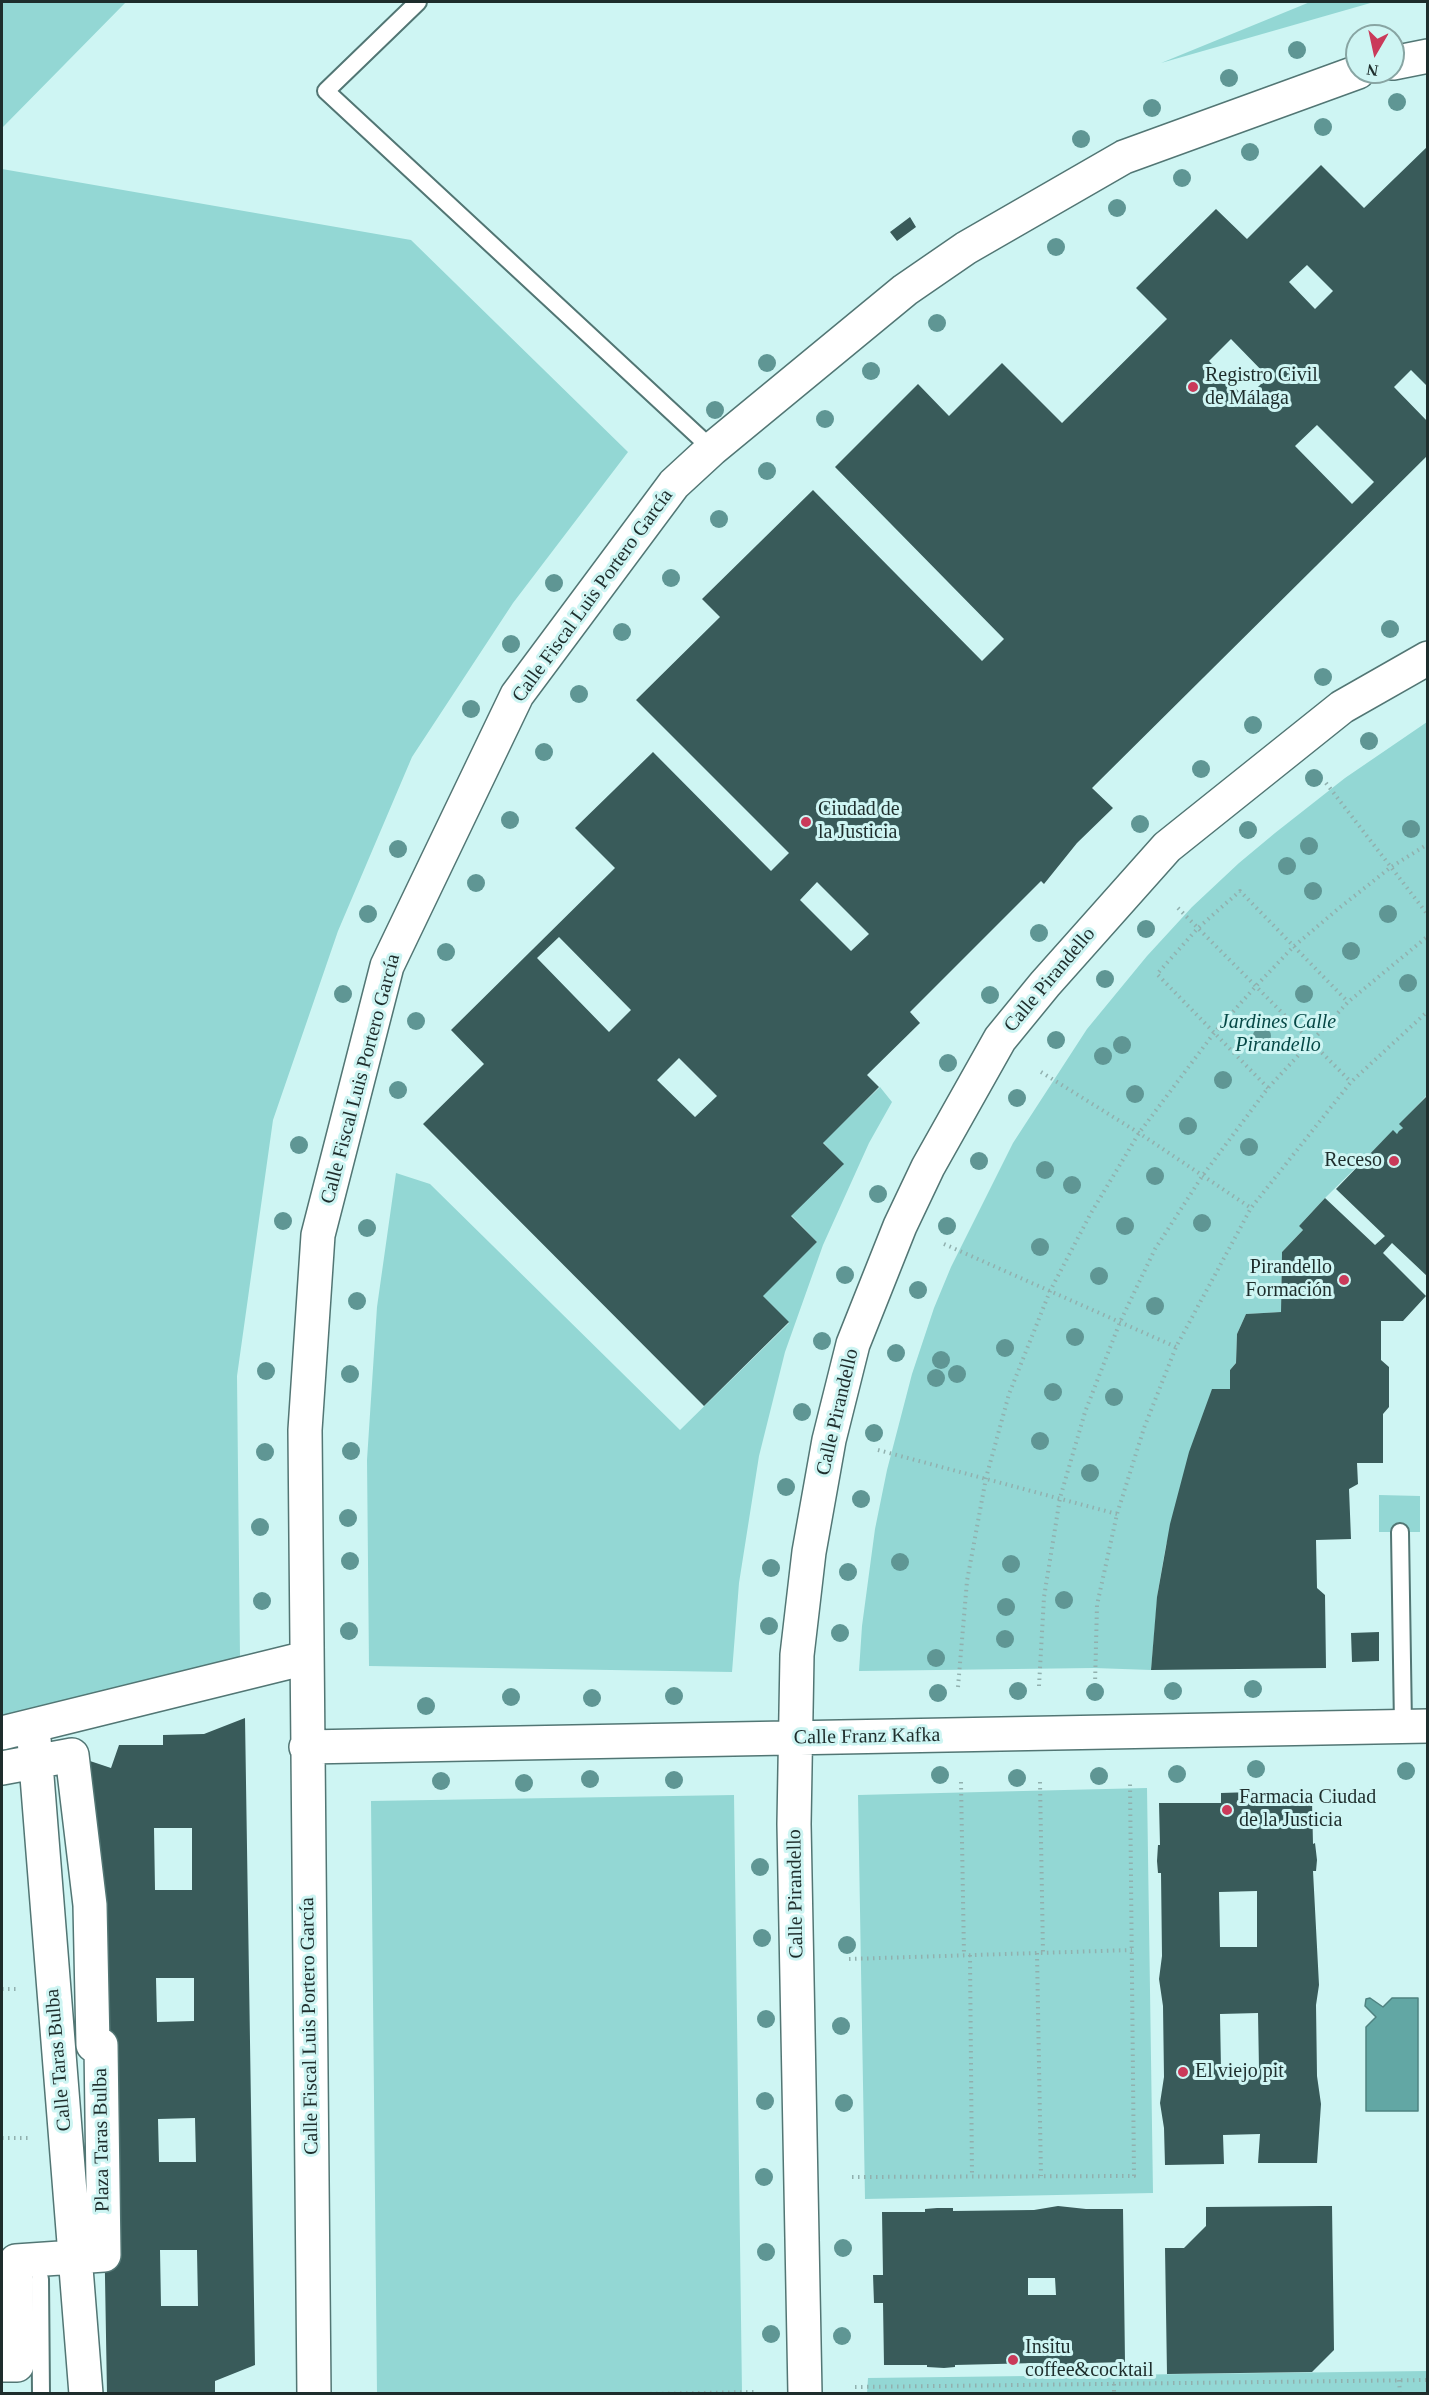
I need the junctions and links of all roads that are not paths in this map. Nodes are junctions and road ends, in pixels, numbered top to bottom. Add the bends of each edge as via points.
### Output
1 (418, 2) edge
2 (1428, 57) edge
3 (1405, 61) edge
4 (1345, 77) edge
5 (712, 449) junction
6 (1428, 658) edge
7 (1400, 1532) dead end
8 (306, 1658) junction
9 (1415, 1726) edge
10 (17, 1730) edge
11 (795, 1738) junction
12 (306, 1747) junction
13 (35, 1761) junction
14 (2, 1768) edge
15 (75, 2257) junction
16 (40, 2279) dead end
17 (2, 2365) edge
18 (40, 2394) edge
19 (86, 2394) edge
20 (314, 2394) edge
21 (806, 2394) edge

1 - 5 lane via 326,91
2 - 3 street
4 - 5 street, Calle Fiscal Luis Portero García via 1124,157 966,249 905,290
5 - 8 street, Calle Fiscal Luis Portero García via 674,484 517,695 387,966 318,1235 305,1430
6 - 11 street, Calle Pirandello via 1341,707 1167,847 1000,1040 927,1167 853,1344 829,1440 809,1552 797,1655
7 - 9 lane
8 - 10 street
8 - 12 street, Calle Fiscal Luis Portero García
9 - 11 street, Calle Franz Kafka
10 - 13 street, Calle Taras Bulba
11 - 12 street, Calle Franz Kafka
11 - 21 street, Calle Pirandello
12 - 20 street, Calle Fiscal Luis Portero García
13 - 14 street, Plaza Taras Bulba
13 - 15 street, Calle Taras Bulba
13 - 15 street, Plaza Taras Bulba via 72,1755 90,1905 93,2045 101,2045 104,2255
15 - 17 street, Plaza Taras Bulba via 16,2262 17,2366
15 - 19 street, Calle Taras Bulba
16 - 18 lane

